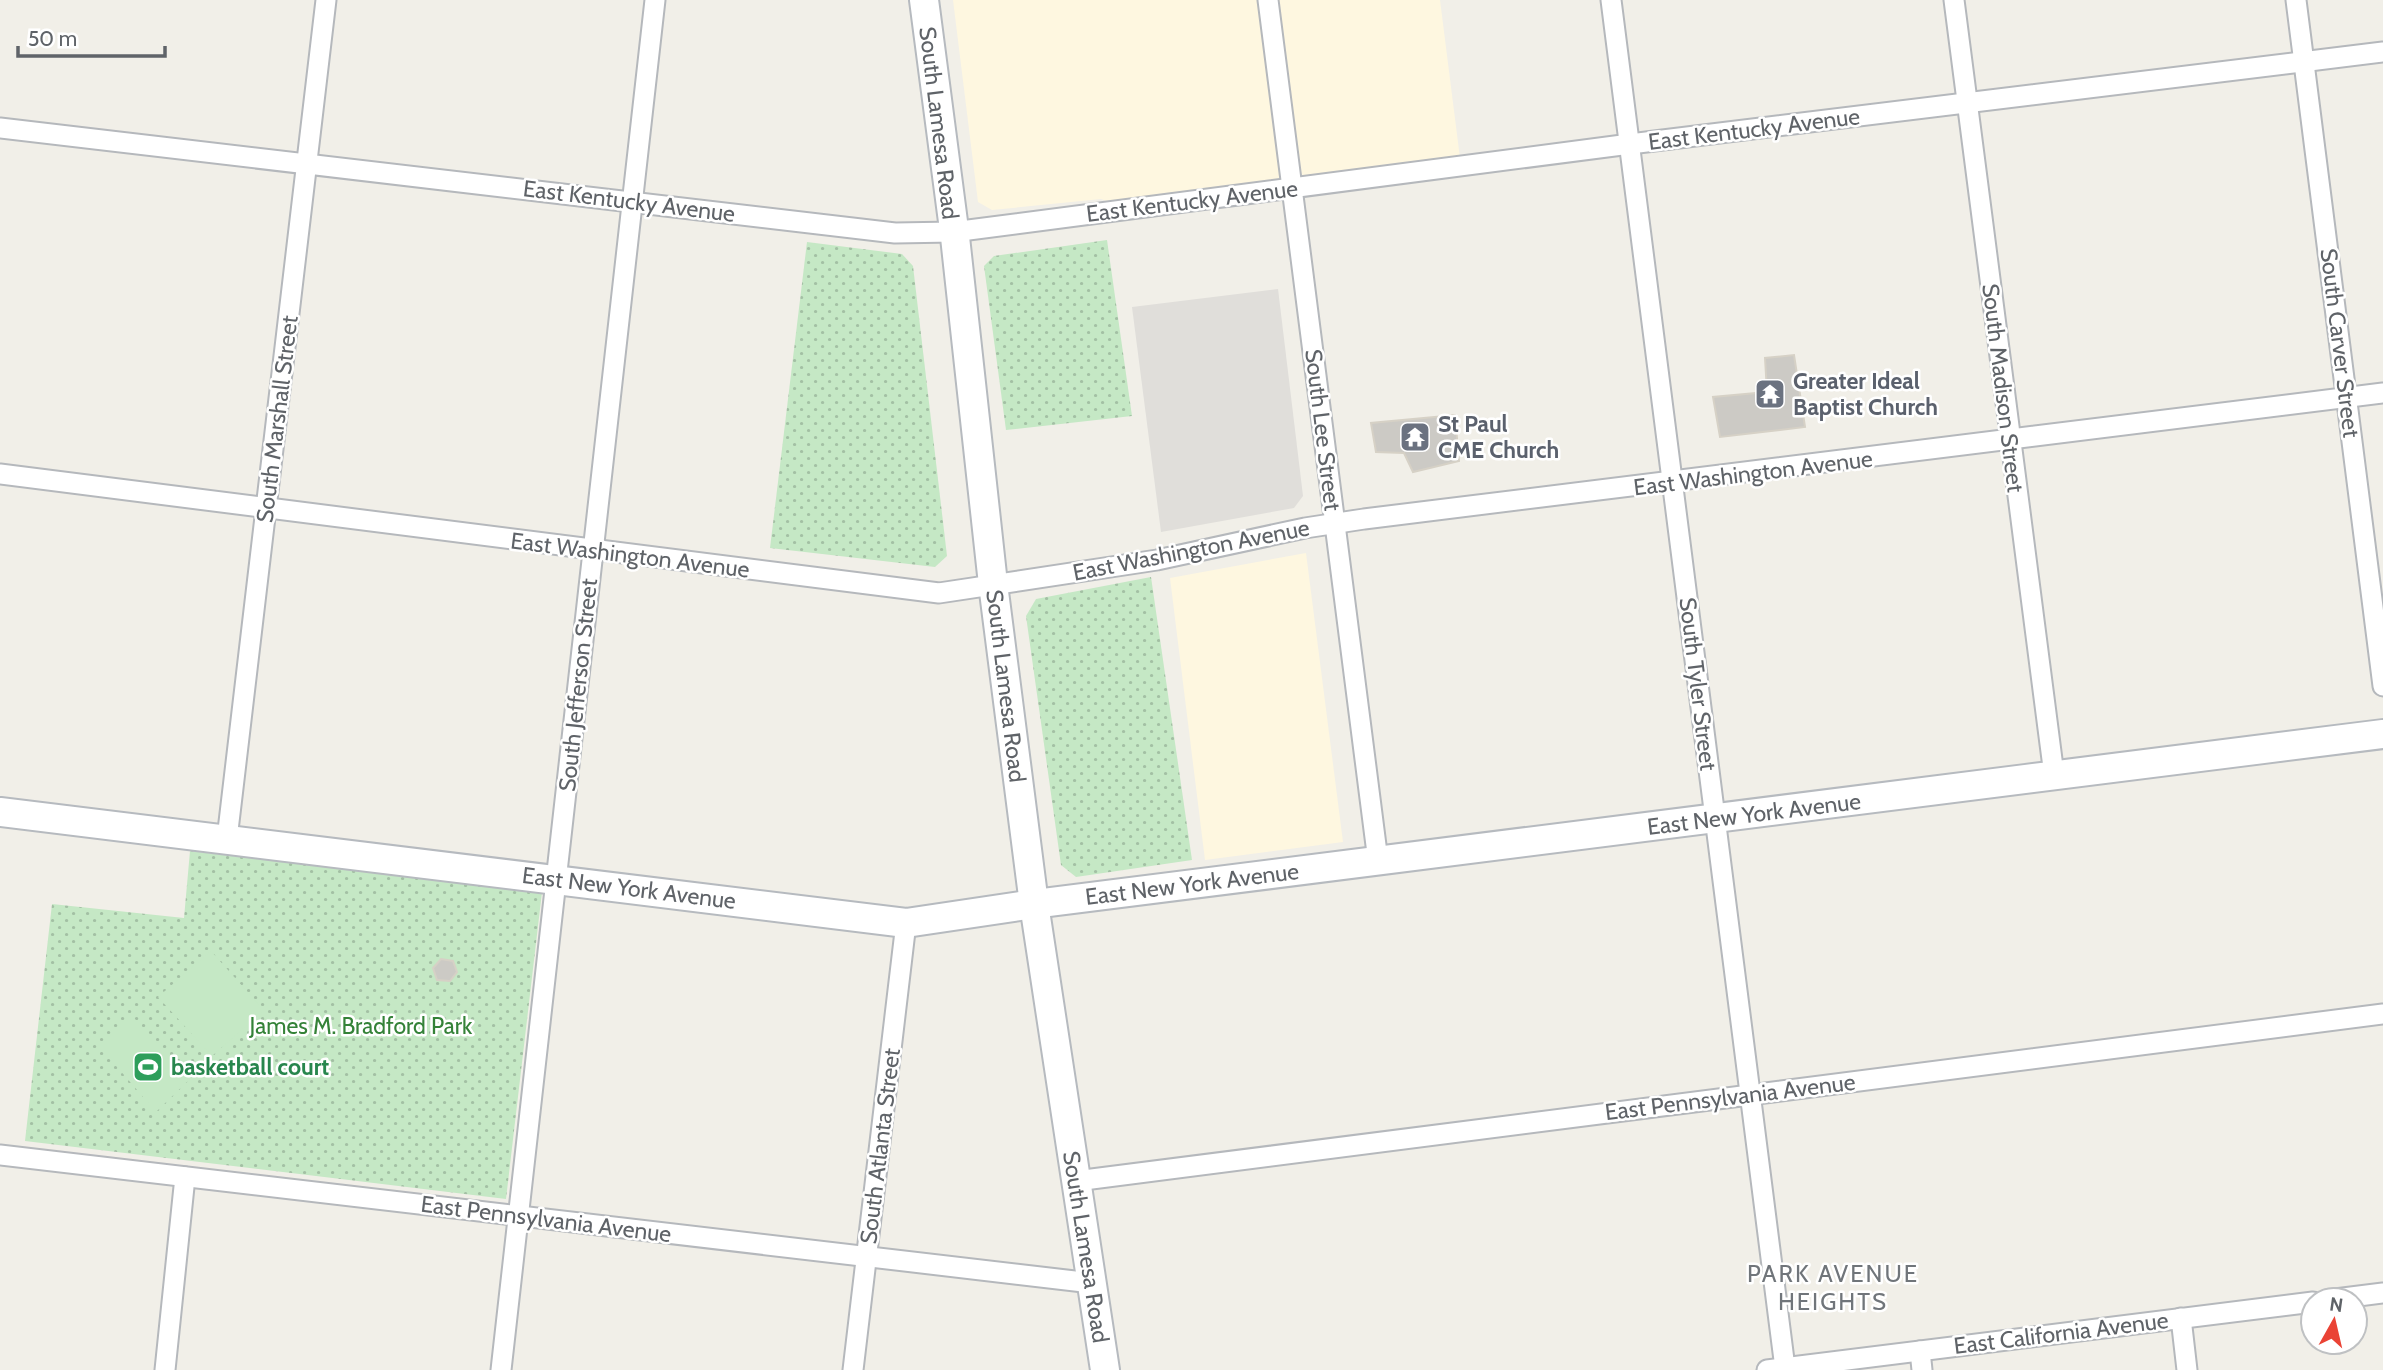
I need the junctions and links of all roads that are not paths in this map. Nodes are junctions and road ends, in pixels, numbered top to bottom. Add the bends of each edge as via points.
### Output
1 (326, 0) edge
2 (655, 0) edge
3 (924, 0) edge
4 (1268, 0) edge
5 (1611, 0) edge
6 (1954, 0) edge
7 (2296, 0) edge
8 (2383, 52) edge
9 (2304, 62) junction
10 (1967, 102) junction
11 (0, 128) edge
12 (1630, 144) junction
13 (307, 164) junction
14 (1293, 188) junction
15 (633, 201) junction
16 (953, 232) junction
17 (2383, 393) edge
18 (2347, 397) junction
19 (2009, 441) junction
20 (0, 474) edge
21 (1672, 481) junction
22 (267, 508) junction
23 (1335, 524) junction
24 (592, 550) junction
25 (993, 584) junction
26 (2383, 686) edge
27 (2383, 734) edge
28 (2054, 775) junction
29 (0, 811) edge
30 (1715, 819) junction
31 (227, 839) junction
32 (1378, 861) junction
33 (557, 879) junction
34 (1034, 904) junction
35 (906, 923) junction
36 (2383, 1014) edge
37 (1751, 1095) junction
38 (0, 1155) edge
39 (185, 1177) junction
40 (1076, 1181) junction
41 (518, 1216) junction
42 (867, 1256) junction
43 (1092, 1283) junction
44 (2299, 1304) edge
45 (2181, 1318) junction
46 (1921, 1361) edge
47 (1776, 1369) edge
48 (165, 1370) edge
49 (501, 1370) edge
50 (853, 1370) edge
51 (1105, 1370) edge
52 (2187, 1370) edge

1 - 13 street, South Marshall Street
2 - 15 street, South Jefferson Street
3 - 16 street, South Lamesa Road
4 - 14 street, South Lee Street
5 - 12 street, South Tyler Street
6 - 10 street, South Madison Street
7 - 9 street, South Carver Street
8 - 9 street, East Kentucky Avenue
9 - 10 street, East Kentucky Avenue
9 - 18 street, South Carver Street
10 - 12 street, East Kentucky Avenue
10 - 19 street, South Madison Street
11 - 13 street, East Kentucky Avenue
12 - 14 street, East Kentucky Avenue
12 - 21 street, South Tyler Street
13 - 15 street, East Kentucky Avenue
13 - 22 street, South Marshall Street
14 - 16 street, East Kentucky Avenue
14 - 23 street, South Lee Street
15 - 16 street, East Kentucky Avenue via 895,233
15 - 24 street, South Jefferson Street
16 - 25 street, South Lamesa Road
17 - 18 street, East Washington Avenue
18 - 19 street, East Washington Avenue
18 - 26 street, South Carver Street
19 - 21 street, East Washington Avenue
19 - 28 street, South Madison Street
20 - 22 street, East Washington Avenue
21 - 23 street, East Washington Avenue
21 - 30 street, South Tyler Street
22 - 24 street, East Washington Avenue
22 - 31 street, South Marshall Street
23 - 25 street, East Washington Avenue via 1157,560
23 - 32 street, South Lee Street
24 - 25 street, East Washington Avenue via 939,593
24 - 33 street, South Jefferson Street
25 - 34 street, South Lamesa Road
27 - 28 street, East New York Avenue
28 - 30 street, East New York Avenue
29 - 31 street, East New York Avenue
30 - 32 street, East New York Avenue
30 - 37 street, South Tyler Street
31 - 33 street, East New York Avenue
32 - 34 street, East New York Avenue
33 - 35 street, East New York Avenue
33 - 41 street, South Jefferson Street
34 - 35 street, East New York Avenue
34 - 40 street, South Lamesa Road
35 - 42 street, South Atlanta Street
36 - 37 street, East Pennsylvania Avenue
37 - 40 street, East Pennsylvania Avenue
37 - 47 street, South Tyler Street
38 - 39 street, East Pennsylvania Avenue
39 - 41 street, East Pennsylvania Avenue
39 - 48 street
40 - 43 street, South Lamesa Road
41 - 42 street, East Pennsylvania Avenue
41 - 49 street, South Jefferson Street
42 - 43 street, East Pennsylvania Avenue
42 - 50 street, South Atlanta Street
43 - 51 street, South Lamesa Road
44 - 45 street, East California Avenue
45 - 46 street, East California Avenue
45 - 52 street
46 - 47 street, East California Avenue

